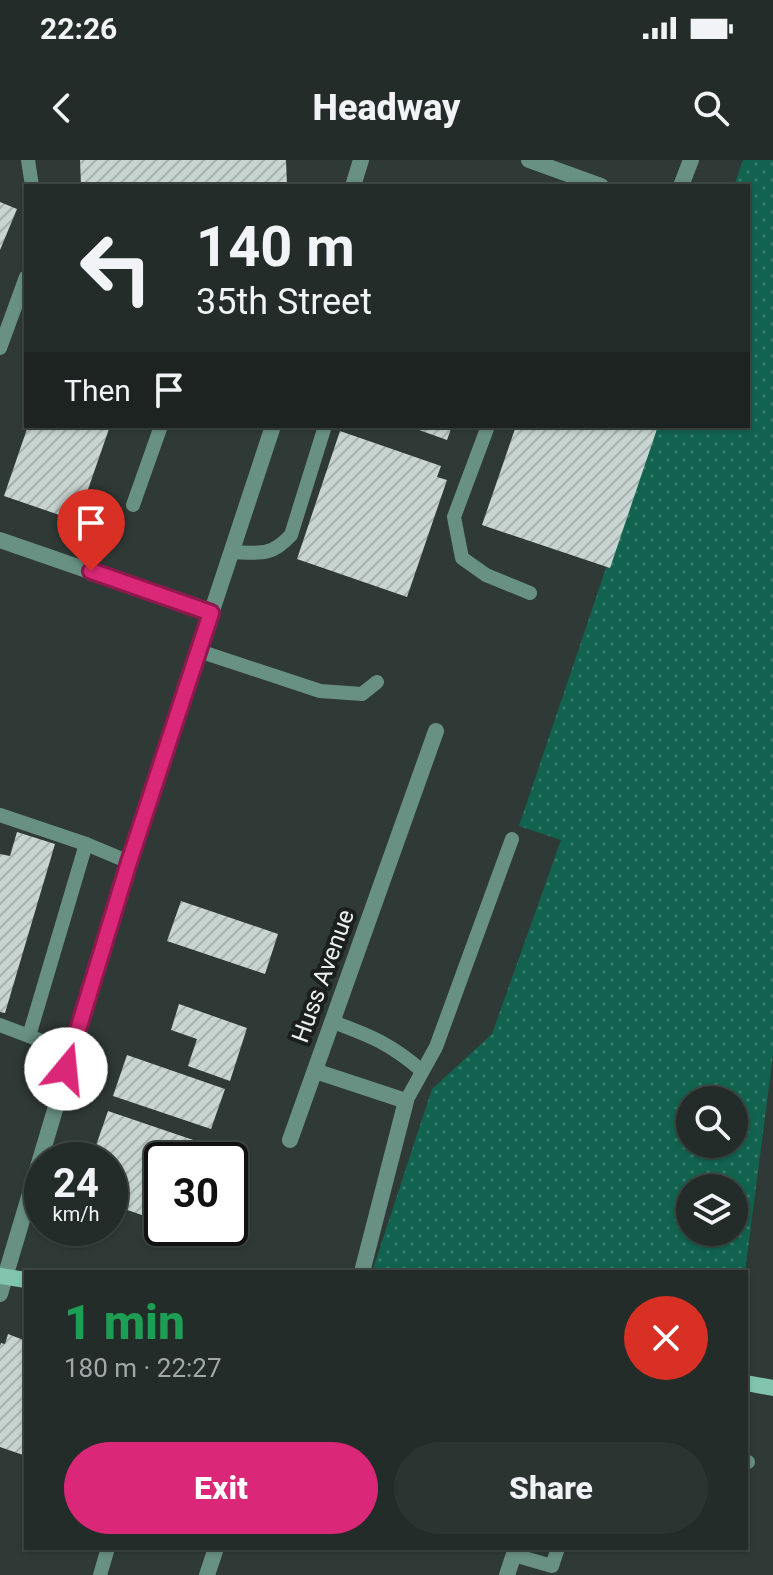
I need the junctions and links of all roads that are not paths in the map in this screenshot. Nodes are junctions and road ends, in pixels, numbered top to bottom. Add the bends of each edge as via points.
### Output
1 (28, 160) edge
2 (361, 160) edge
3 (529, 160) edge
4 (691, 160) edge
5 (32, 184) edge
6 (354, 184) edge
7 (595, 184) edge
8 (682, 184) edge
9 (24, 286) edge
10 (0, 348) edge
11 (160, 428) edge
12 (272, 428) edge
13 (324, 428) edge
14 (487, 428) edge
15 (133, 505) dead end
16 (0, 540) edge
17 (232, 552) junction
18 (530, 593) dead end
19 (211, 613) junction
20 (199, 651) junction
21 (377, 682) dead end
22 (436, 731) dead end
23 (0, 815) edge
24 (512, 839) dead end
25 (86, 844) junction
26 (129, 862) junction
27 (333, 1022) junction
28 (0, 1025) edge
29 (29, 1036) junction
30 (71, 1052) junction
31 (315, 1071) junction
32 (422, 1071) junction
33 (406, 1101) junction
34 (290, 1140) dead end
35 (363, 1270) edge
36 (3, 1277) edge
37 (24, 1280) edge
38 (0, 1294) edge
39 (748, 1383) edge
40 (773, 1388) edge
41 (107, 1550) edge
42 (215, 1550) edge
43 (557, 1550) edge
44 (515, 1552) edge
45 (100, 1575) edge
46 (207, 1575) edge
47 (507, 1575) edge

1 - 5 lane
2 - 6 street
3 - 7 street
4 - 8 street
9 - 10 lane
11 - 15 lane
12 - 17 street
13 - 17 lane via 291,535 279,548 264,553
14 - 18 lane via 454,517 462,558 486,575
16 - 19 street
17 - 19 street
19 - 20 street
20 - 21 lane via 320,691 362,694
20 - 26 street
22 - 27 street, Huss Avenue
23 - 25 lane
24 - 32 lane via 436,1047
25 - 26 lane
25 - 29 lane
26 - 30 street
27 - 31 street, Huss Avenue
27 - 32 lane via 380,1039
28 - 29 lane
29 - 30 lane
30 - 36 street
31 - 33 street, Huss Avenue
31 - 34 street
32 - 33 lane
33 - 35 street
36 - 37 main road
36 - 38 street
39 - 40 main road
41 - 45 lane
42 - 46 street
43 - 44 lane via 552,1566
44 - 47 street

